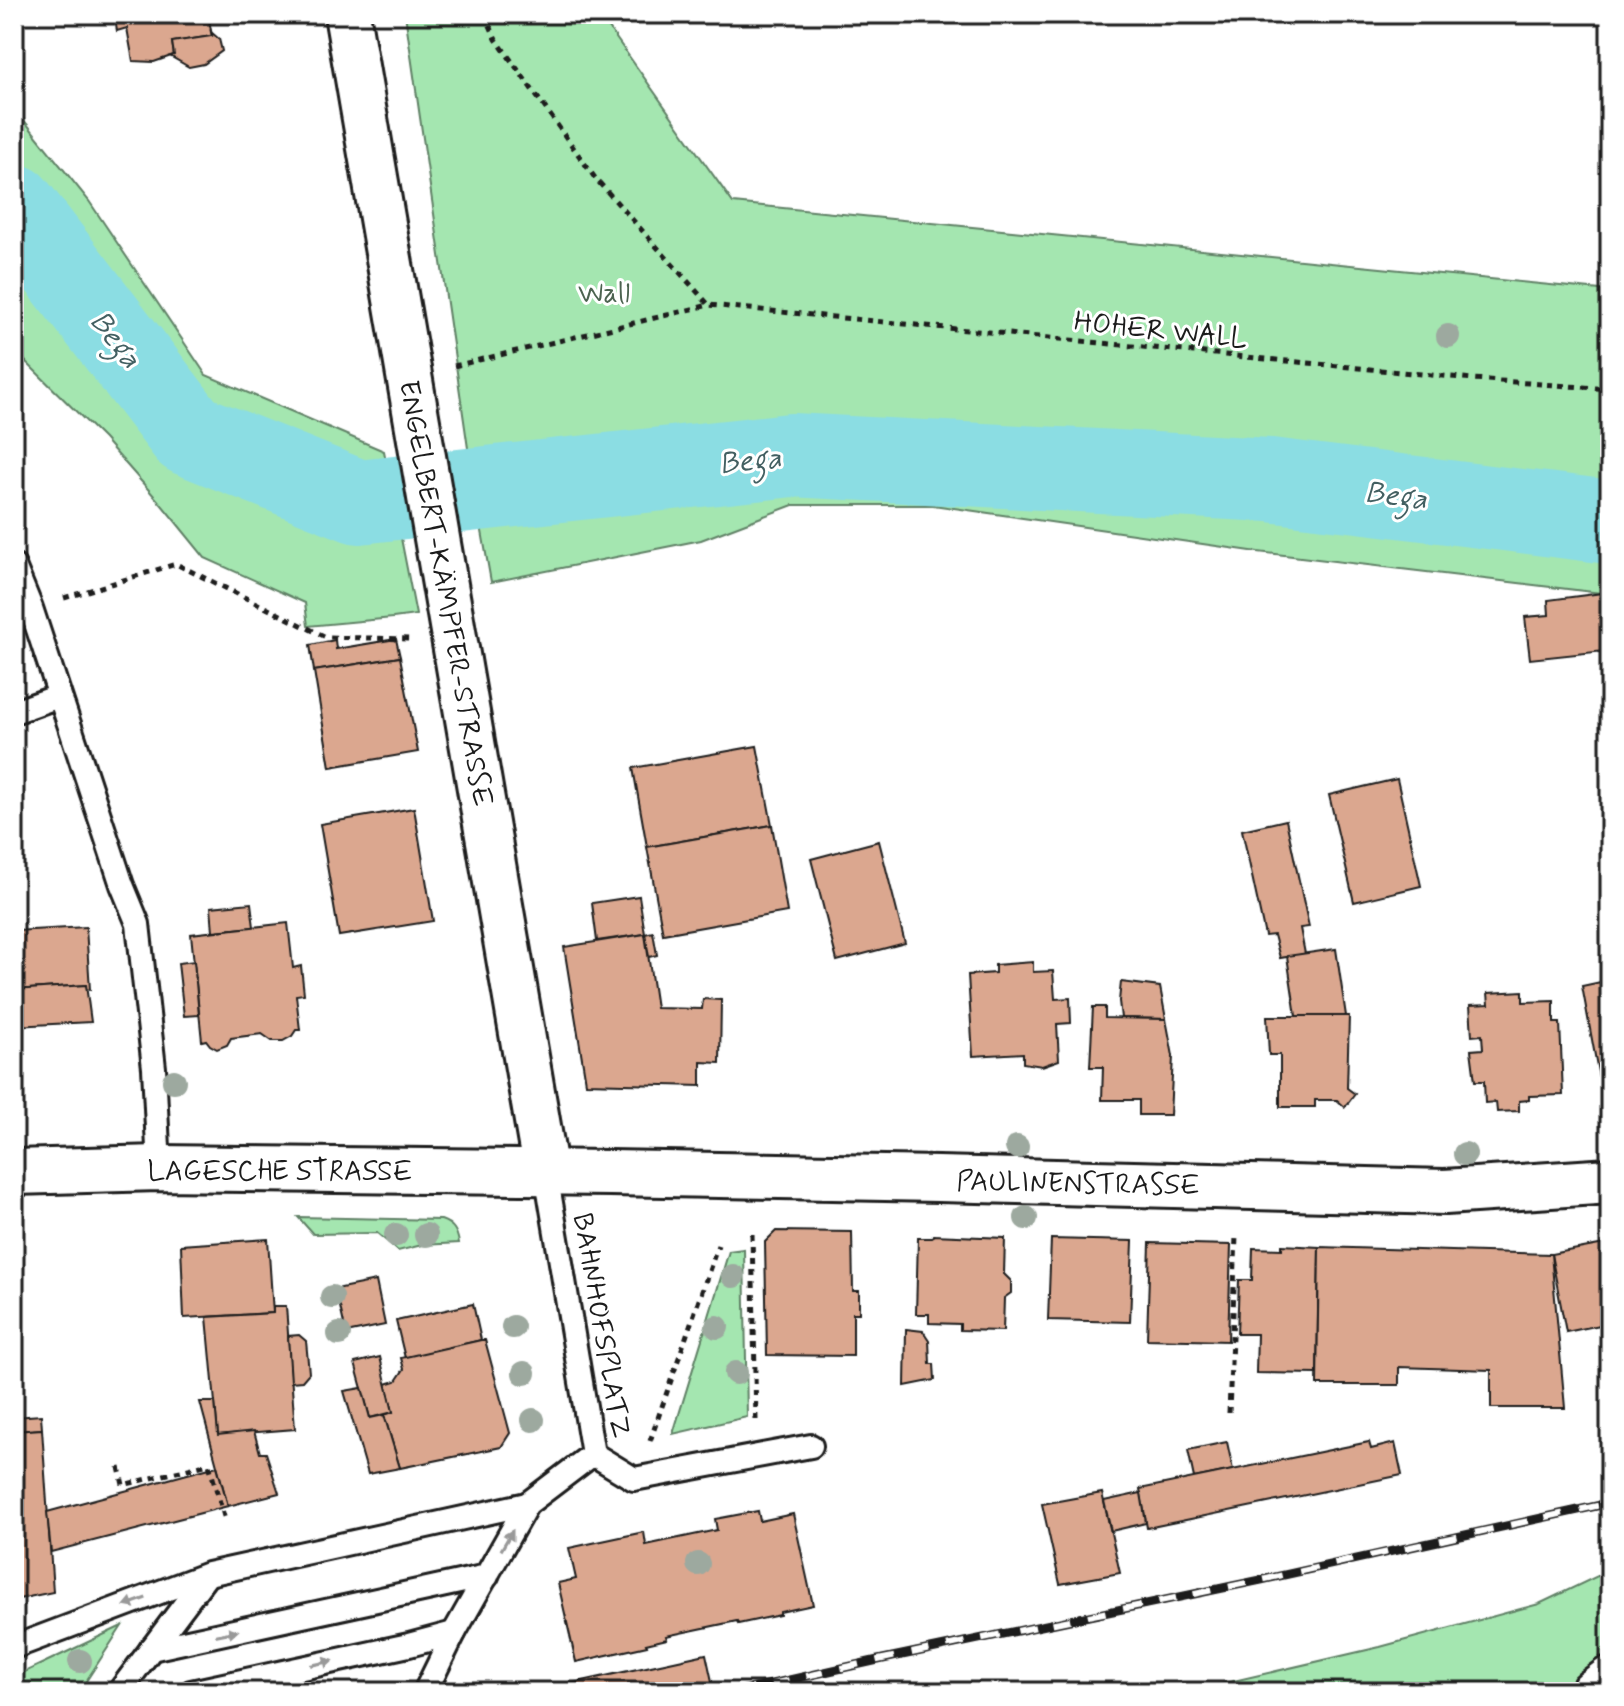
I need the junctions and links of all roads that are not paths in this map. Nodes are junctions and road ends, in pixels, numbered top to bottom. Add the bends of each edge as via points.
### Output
1 (347, 14) edge
2 (14, 566) edge
3 (59, 696) junction
4 (14, 712) edge
5 (159, 1168) junction
6 (14, 1172) edge
7 (546, 1173) junction
8 (1610, 1181) edge
9 (811, 1446) dead end
10 (593, 1454) junction
11 (527, 1504) junction
12 (208, 1574) junction
13 (487, 1576) junction
14 (454, 1633) junction
15 (14, 1647) edge
16 (151, 1649) junction
17 (1610, 1679) edge
18 (119, 1692) edge
19 (191, 1692) edge
20 (425, 1692) edge
21 (1593, 1692) edge

1 - 7 street, ENGELBERT-KÄMPFER-STRASSE
2 - 3 lane
3 - 4 lane
3 - 5 lane via 138,924
5 - 6 street, LAGESCHE STRASSE
5 - 7 street, LAGESCHE STRASSE
7 - 8 street, PAULINENSTRASSE via 1445,1192
7 - 10 lane, BAHNHOFSPLATZ
9 - 10 lane, BAHNHOFSPLATZ via 634,1479
10 - 11 lane
11 - 12 lane
13 -> 11 lane
12 -> 15 lane
12 - 16 lane
13 - 14 lane
16 -> 13 lane
19 -> 14 lane
14 - 20 lane
16 - 18 lane
17 - 21 street

